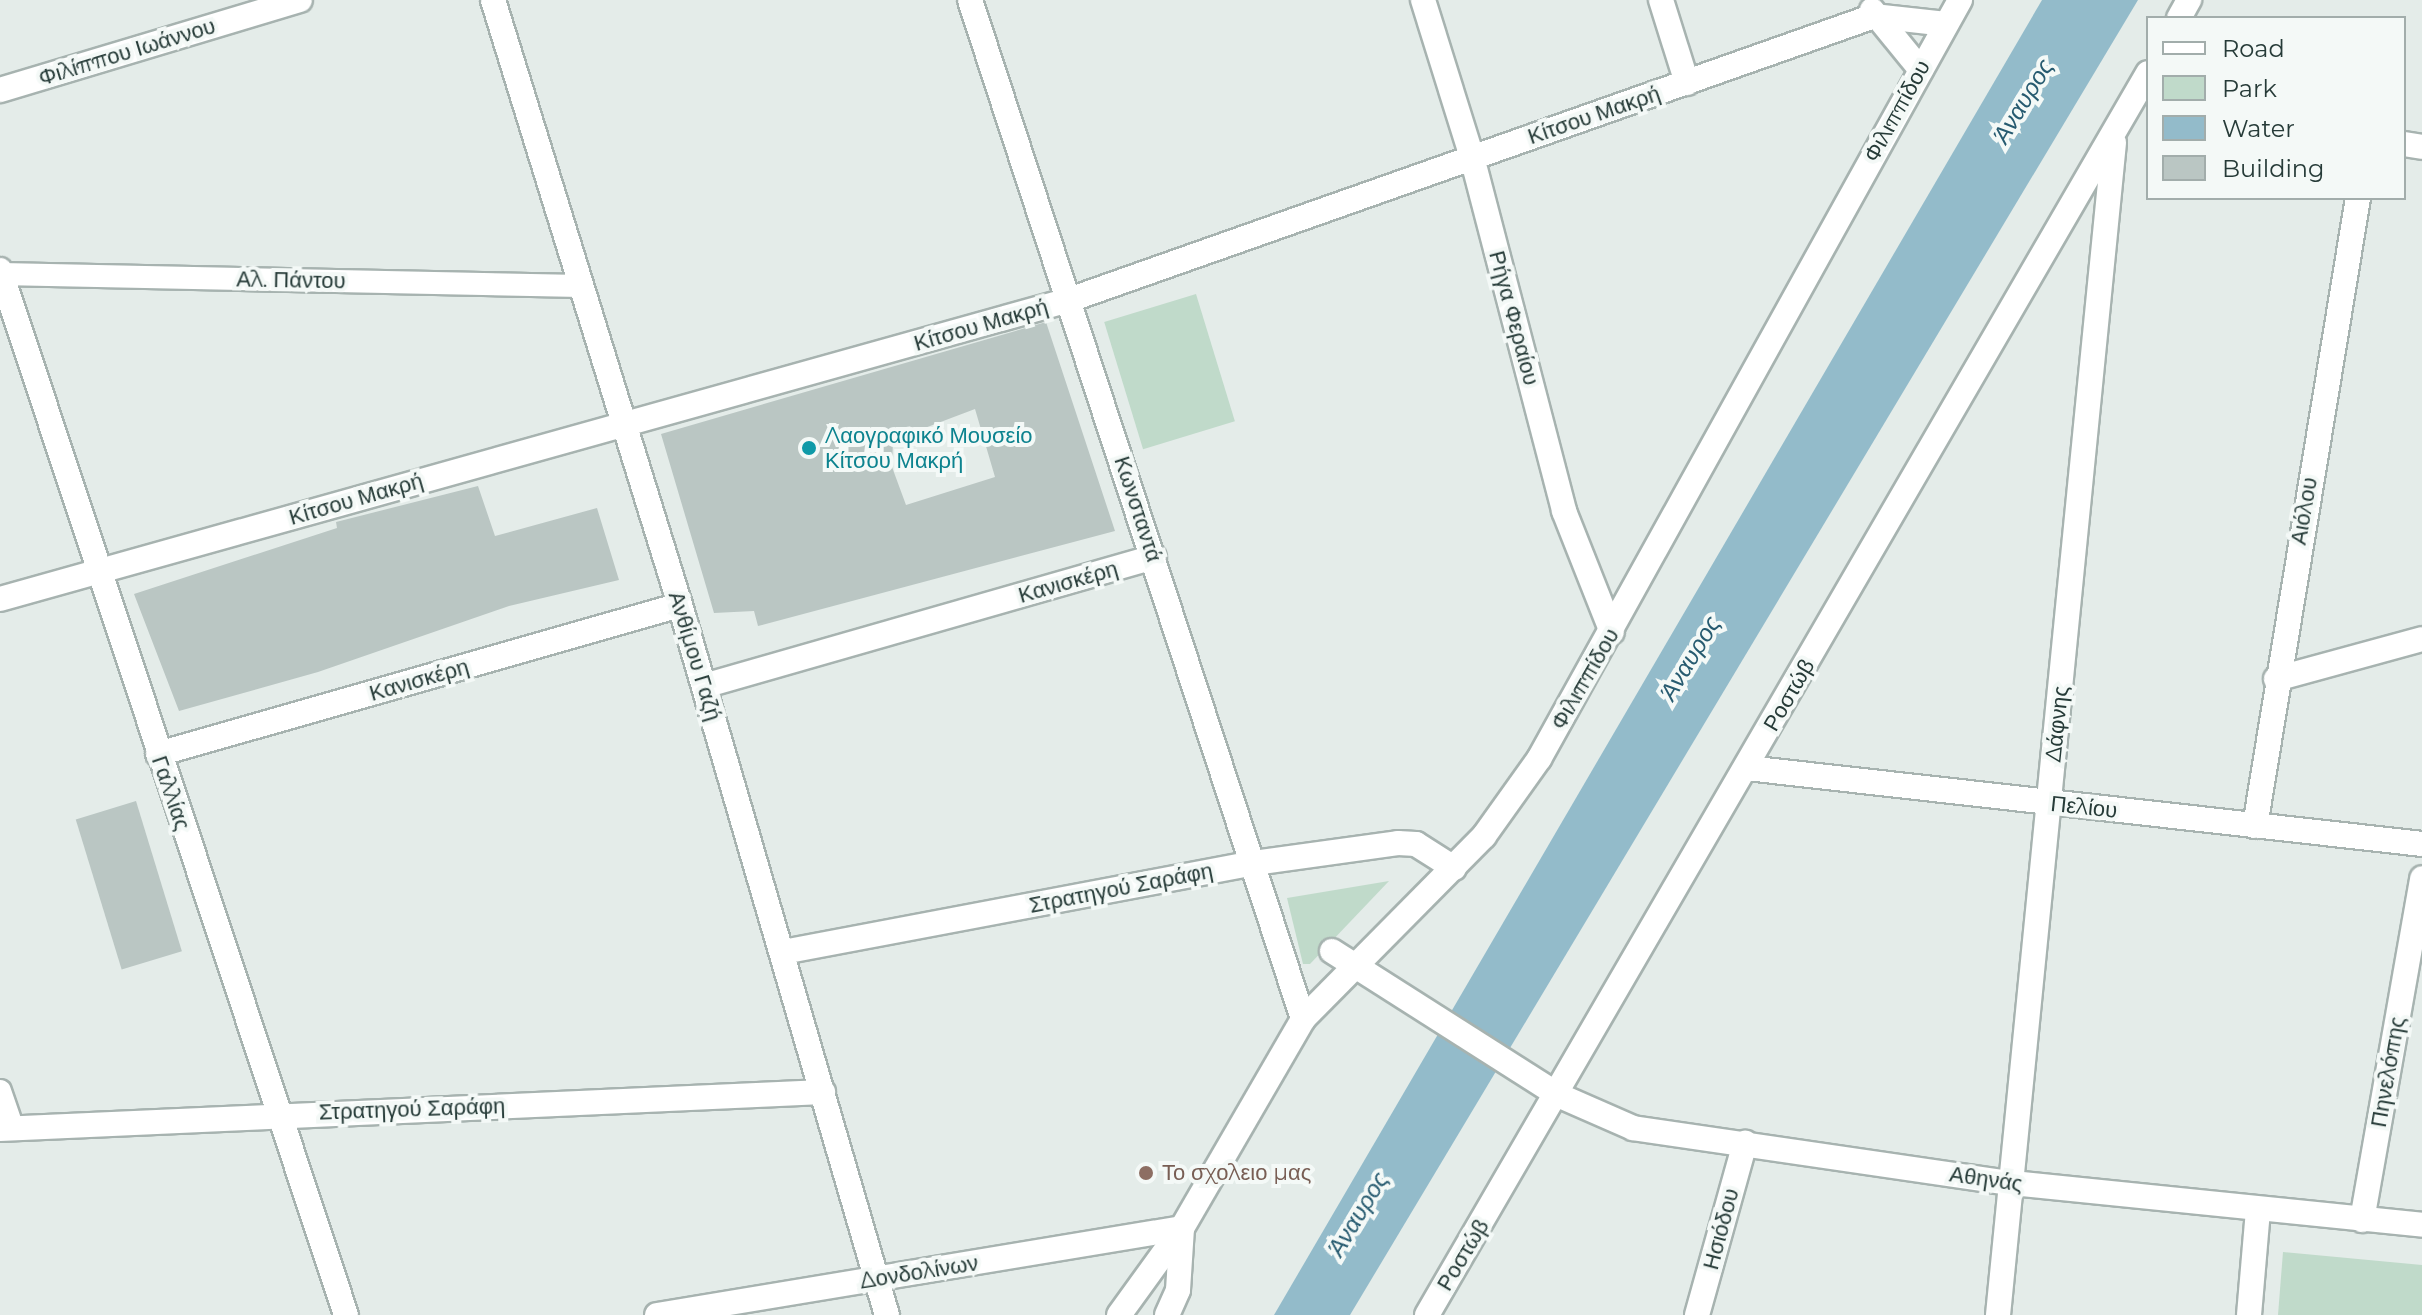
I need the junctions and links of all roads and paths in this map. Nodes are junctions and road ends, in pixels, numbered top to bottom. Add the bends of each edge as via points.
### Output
1 (300, 0) edge
2 (493, 0) edge
3 (970, 0) edge
4 (1423, 0) edge
5 (1661, 0) edge
6 (1960, 0) edge
7 (1871, 8) edge
8 (1946, 24) junction
9 (1921, 70) junction
10 (1687, 83) junction
11 (2144, 87) edge
12 (0, 90) edge
13 (2114, 134) junction
14 (1472, 157) junction
15 (2358, 200) edge
16 (1, 272) edge
17 (581, 286) junction
18 (1069, 300) junction
19 (624, 424) junction
20 (1154, 557) junction
21 (97, 571) junction
22 (0, 599) edge
23 (680, 605) junction
24 (1612, 632) junction
25 (2422, 639) edge
26 (2276, 679) junction
27 (704, 686) junction
28 (158, 754) junction
29 (1747, 768) junction
30 (2049, 803) junction
31 (2255, 826) junction
32 (2422, 844) edge
33 (1254, 863) junction
34 (1454, 868) junction
35 (2422, 878) edge
36 (783, 952) junction
37 (1343, 956) junction
38 (1303, 1019) junction
39 (0, 1091) edge
40 (823, 1092) junction
41 (1558, 1095) junction
42 (280, 1115) junction
43 (7, 1129) edge
44 (1745, 1143) junction
45 (2012, 1183) junction
46 (2258, 1211) junction
47 (2362, 1220) junction
48 (2422, 1225) edge
49 (1182, 1228) junction
50 (877, 1279) junction
51 (346, 1315) edge
52 (657, 1315) edge
53 (887, 1315) edge
54 (1119, 1315) edge
55 (1167, 1315) edge
56 (1427, 1315) edge
57 (1697, 1315) edge
58 (1998, 1315) edge
59 (2249, 1315) edge

1 - 12 street, Φιλίππου Ιωάννου
2 - 17 street, Ανθίμου Γαζή
3 - 18 street, Κωνσταντά
4 - 14 street, Ρήγα Φεραίου
5 - 10 street
6 - 8 street, Φιλιππίδου
7 - 8 street, Κίτσου Μακρή
7 - 9 street
7 - 10 street, Κίτσου Μακρή
8 - 9 street, Φιλιππίδου
9 - 24 street, Φιλιππίδου
10 - 14 street, Κίτσου Μακρή
11 - 13 street, Ροστώβ
13 - 29 street, Ροστώβ
13 - 30 street, Δάφνης
14 - 18 street, Κίτσου Μακρή
14 - 24 street, Ρήγα Φεραίου via 1564,511
15 - 26 street, Αιόλου
16 - 17 lane, Αλ. Πάντου
16 - 21 street, Γαλλίας
17 - 19 street, Ανθίμου Γαζή
18 - 19 street, Κίτσου Μακρή
18 - 20 street, Κωνσταντά
19 - 21 street, Κίτσου Μακρή
19 - 23 street, Ανθίμου Γαζή
20 - 27 street, Κανισκέρη
20 - 33 street, Κωνσταντά
21 - 22 street, Κίτσου Μακρή
21 - 28 street, Γαλλίας
23 - 27 street, Ανθίμου Γαζή
23 - 28 street, Κανισκέρη
24 - 34 street, Φιλιππίδου via 1539,759
25 - 26 street
26 - 31 street, Αιόλου
27 - 36 street, Ανθίμου Γαζή
28 - 42 street, Γαλλίας
29 - 30 street, Πελίου
29 - 41 street, Ροστώβ
30 - 31 street, Πελίου
30 - 45 street, Δάφνης
31 - 32 street, Πελίου
33 - 34 street, Στρατηγού Σαράφη via 1398,843 1416,844
33 - 36 street, Στρατηγού Σαράφη
33 - 38 street, Κωνσταντά
34 - 37 street, Φιλιππίδου
35 - 47 street, Πηνελόπης
36 - 40 street, Ανθίμου Γαζή
37 - 38 street, Φιλιππίδου
37 - 41 street, Αθηνάς
38 - 49 street, Φιλιππίδου
39 - 43 lane
40 - 42 street, Στρατηγού Σαράφη
40 - 50 street, Ανθίμου Γαζή
41 - 44 street, Αθηνάς via 1611,1123
41 - 56 street, Ροστώβ
42 - 43 street, Στρατηγού Σαράφη
42 - 51 street, Γαλλίας
44 - 45 street, Αθηνάς
44 - 57 street, Ησιόδου
45 - 46 street, Αθηνάς
45 - 58 street, Δάφνης
46 - 47 street, Αθηνάς
46 - 59 street
47 - 48 street, Αθηνάς
49 - 50 street, Δονδολίνων
49 - 54 street
49 - 55 street, Φιλιππίδου via 1178,1290
50 - 52 street, Δονδολίνων
50 - 53 street, Ανθίμου Γαζή

